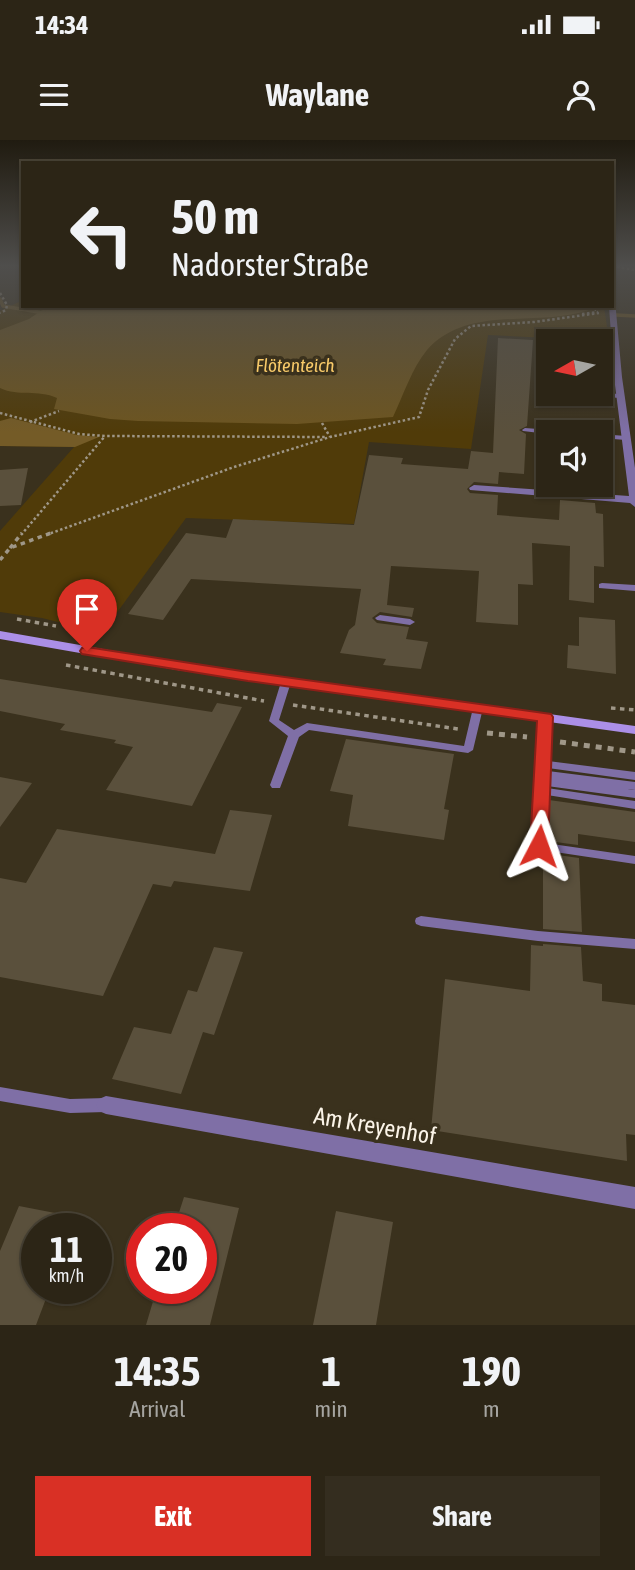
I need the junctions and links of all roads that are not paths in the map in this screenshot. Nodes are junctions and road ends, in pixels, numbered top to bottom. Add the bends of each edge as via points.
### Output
1 (614, 321) edge
2 (613, 396) edge
3 (621, 396) junction
4 (525, 430) dead end
5 (536, 431) edge
6 (613, 437) edge
7 (626, 438) junction
8 (474, 488) dead end
9 (635, 502) edge
10 (602, 586) dead end
11 (635, 588) edge
12 (380, 618) dead end
13 (410, 622) dead end
14 (0, 635) edge
15 (286, 682) junction
16 (478, 708) junction
17 (545, 717) junction
18 (635, 730) edge
19 (293, 734) junction
20 (635, 776) edge
21 (544, 778) junction
22 (276, 785) dead end
23 (635, 786) edge
24 (635, 794) edge
25 (635, 805) edge
26 (635, 860) edge
27 (421, 921) dead end
28 (635, 944) edge
29 (0, 1094) edge
30 (106, 1105) joint
31 (635, 1198) edge

1 - 3 street
2 - 3 lane
3 - 7 street
4 - 5 lane
6 - 7 lane
7 - 9 street
8 - 9 street
10 - 11 lane
12 - 13 lane
14 - 15 street
15 - 16 street
15 - 19 lane via 274,721
16 - 17 street
16 - 19 lane via 468,750 307,726
17 - 18 street
17 - 21 lane
19 - 22 lane
20 - 21 lane
21 - 23 lane
21 - 24 lane
21 - 25 lane via 562,798
21 - 26 lane via 539,846
27 - 28 lane
29 - 30 lane via 70,1106
30 - 31 street, Am Kreyenhof

